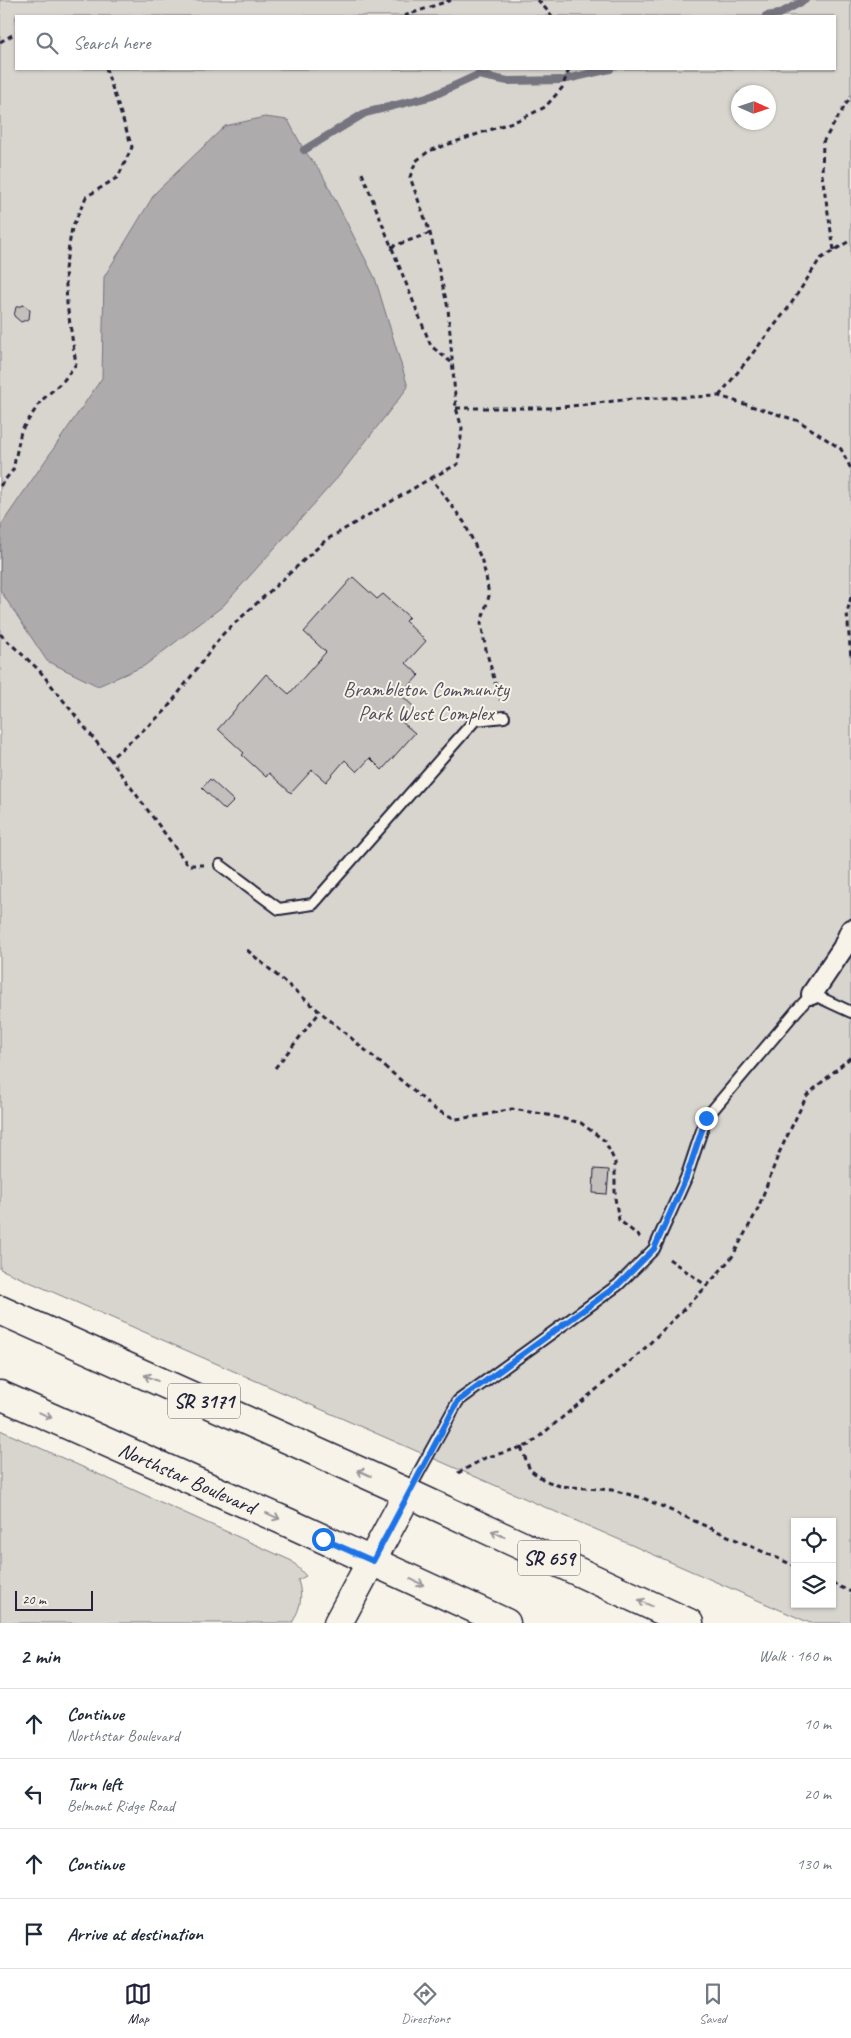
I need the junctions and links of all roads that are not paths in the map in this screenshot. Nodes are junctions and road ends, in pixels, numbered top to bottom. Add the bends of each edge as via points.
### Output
1 (504, 717) road end
2 (220, 865) road end
3 (851, 930) edge
4 (812, 994) junction
5 (851, 1012) edge
6 (0, 1310) edge
7 (0, 1395) edge
8 (408, 1493) junction
9 (373, 1561) junction
10 (338, 1623) edge
11 (506, 1623) edge
12 (689, 1623) edge

1 - 2 lane via 475,720 313,904 279,909
3 - 4 street via 843,948
4 - 5 lane
4 - 8 lane via 706,1118 686,1178 654,1249 618,1285 458,1401
8 -> 6 main road, SR 3171
7 -> 9 main road, Northstar Boulevard
8 - 9 main road
12 -> 8 main road, SR 659
9 - 10 main road
9 -> 11 main road, Northstar Boulevard

